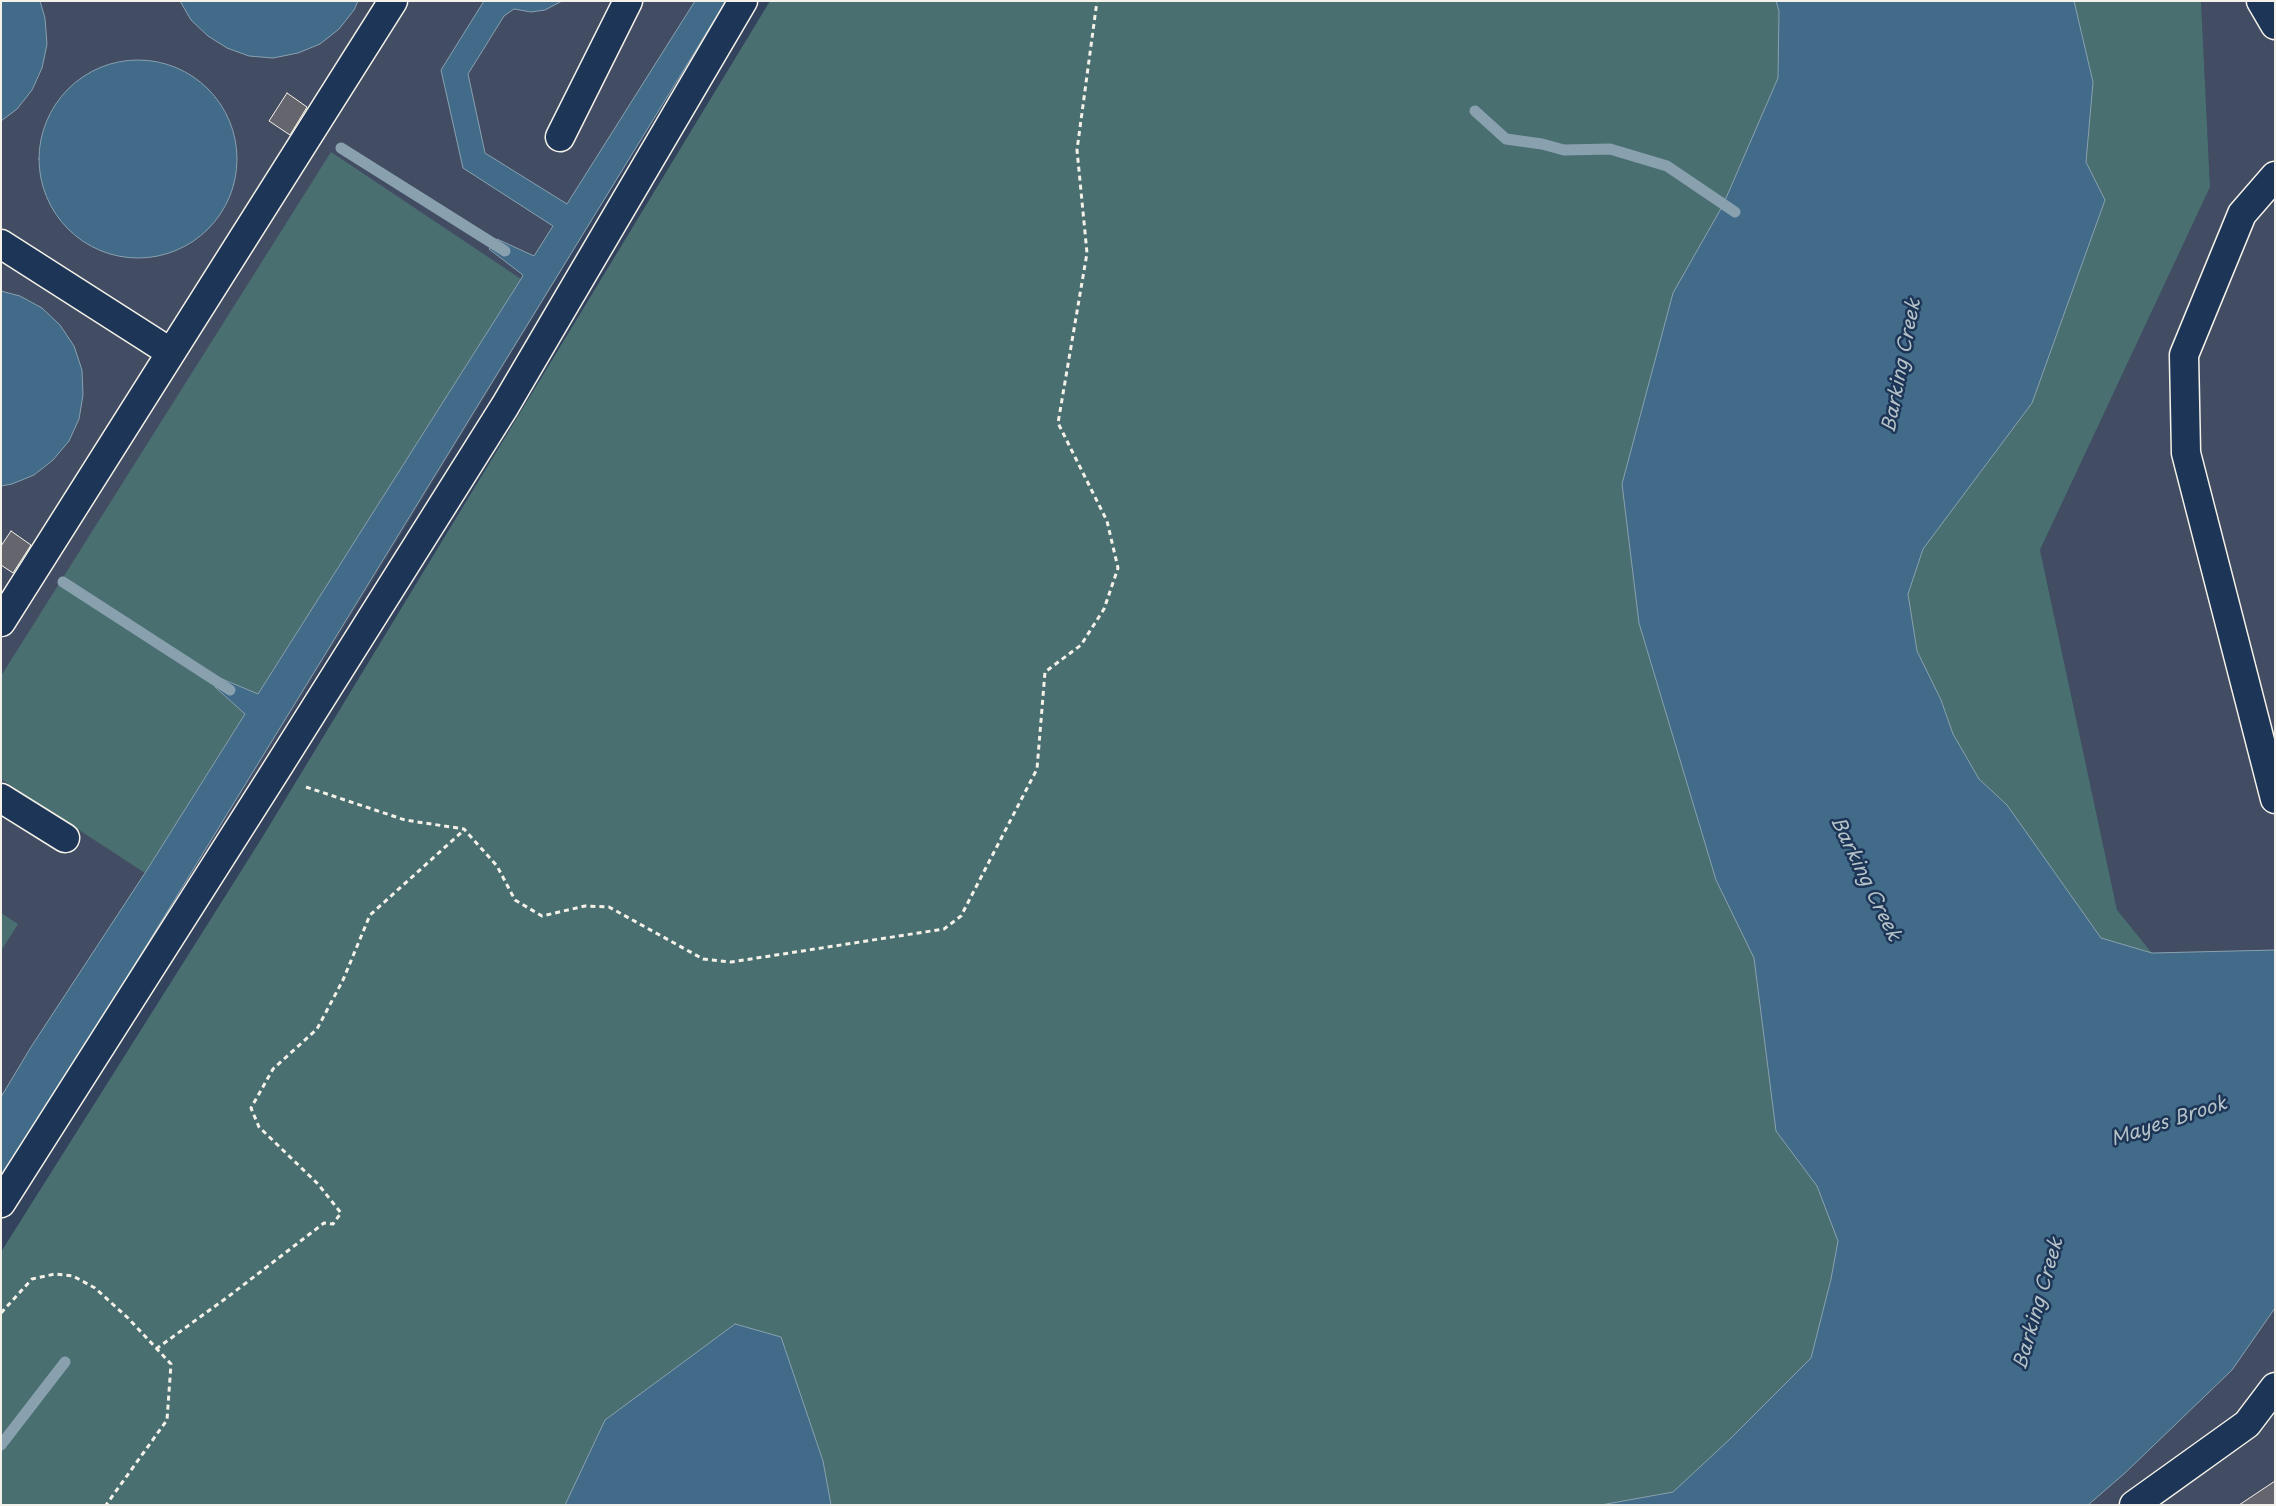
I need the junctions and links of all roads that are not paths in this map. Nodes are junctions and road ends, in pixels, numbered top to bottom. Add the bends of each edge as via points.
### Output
1 (393, 1) edge
2 (628, 1) edge
3 (743, 1) edge
4 (2262, 1) edge
5 (2275, 25) edge
6 (560, 137) dead end
7 (2275, 176) edge
8 (1, 244) edge
9 (170, 352) junction
10 (1, 622) edge
11 (1, 798) edge
12 (2275, 799) edge
13 (65, 838) dead end
14 (1, 1202) edge
15 (2275, 1387) edge
16 (2134, 1505) edge

1 - 9 lane
2 - 6 lane
3 - 14 lane via 505,406
4 - 5 lane
7 - 12 lane via 2242,214 2184,356 2186,453
8 - 9 lane
9 - 10 lane
11 - 13 lane
15 - 16 lane via 2248,1424

